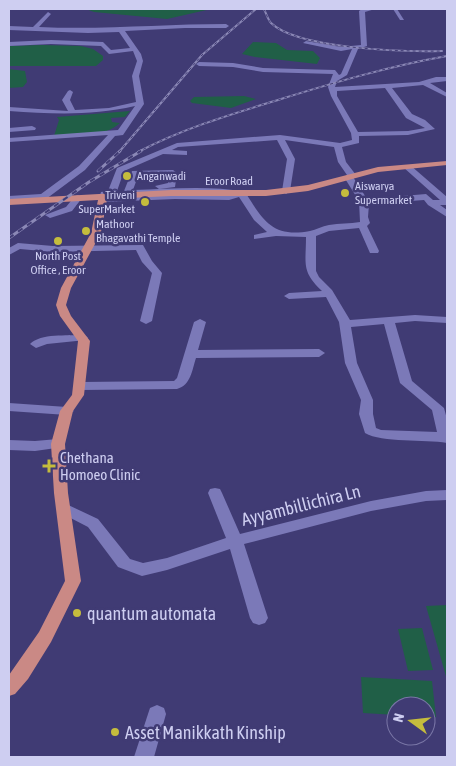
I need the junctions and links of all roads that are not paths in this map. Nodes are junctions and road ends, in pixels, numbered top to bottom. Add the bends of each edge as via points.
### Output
1 (372, 9) edge
2 (395, 9) edge
3 (48, 14) dead end
4 (402, 20) dead end
5 (226, 26) dead end
6 (9, 28) edge
7 (35, 29) junction
8 (121, 30) junction
9 (306, 43) dead end
10 (9, 44) edge
11 (134, 49) junction
12 (355, 49) junction
13 (199, 64) dead end
14 (447, 79) edge
15 (334, 80) junction
16 (425, 83) junction
17 (388, 87) junction
18 (333, 90) junction
19 (70, 92) dead end
20 (446, 95) dead end
21 (140, 103) junction
22 (9, 109) edge
23 (73, 113) junction
24 (32, 128) dead end
25 (9, 130) edge
26 (122, 132) junction
27 (356, 134) junction
28 (280, 137) junction
29 (9, 140) edge
30 (338, 145) junction
31 (161, 152) junction
32 (184, 153) dead end
33 (447, 163) edge
34 (407, 167) junction
35 (350, 176) junction
36 (286, 191) junction
37 (241, 194) junction
38 (106, 196) junction
39 (78, 198) junction
40 (10, 201) edge
41 (447, 201) edge
42 (365, 202) junction
43 (431, 203) junction
44 (447, 214) edge
45 (50, 215) dead end
46 (362, 225) junction
47 (276, 233) junction
48 (311, 234) junction
49 (257, 237) dead end
50 (88, 248) junction
51 (374, 251) dead end
52 (9, 252) edge
53 (329, 294) junction
54 (289, 296) dead end
55 (389, 320) junction
56 (447, 320) edge
57 (146, 321) dead end
58 (200, 322) dead end
59 (345, 324) junction
60 (82, 338) junction
61 (36, 344) dead end
62 (319, 353) dead end
63 (191, 354) junction
64 (81, 386) junction
65 (9, 407) edge
66 (67, 411) junction
67 (446, 437) edge
68 (58, 444) junction
69 (9, 445) edge
70 (215, 493) dead end
71 (447, 495) edge
72 (64, 508) junction
73 (235, 541) junction
74 (259, 618) dead end
75 (9, 688) edge
76 (157, 714) dead end
77 (144, 757) edge

1 - 12 street via 362,11 365,45
2 - 4 street
3 - 7 street
5 - 8 street
6 - 7 street
7 - 8 street via 86,33
8 - 11 street
9 - 12 street
10 - 11 street via 71,42 103,44 109,52
11 - 21 street via 140,61 135,68
12 - 15 street via 344,75
13 - 15 street via 335,72
14 - 16 street
15 - 18 street
16 - 17 street
16 - 20 street
17 - 18 street
17 - 27 street via 409,116 431,129
18 - 27 street
19 - 23 street via 66,100
21 - 23 street
21 - 26 street
22 - 23 street
24 - 25 street
26 - 29 street
26 - 40 street via 113,134 82,168 43,197
27 - 30 street via 356,141
28 - 30 street
28 - 31 street via 177,145
28 - 36 street via 291,159
30 - 35 street via 339,156
31 - 32 street
31 - 38 street via 120,170
33 - 34 main road, Eroor Road
34 - 35 main road, Eroor Road
34 - 41 street
35 - 36 main road, Eroor Road
35 - 42 street
36 - 37 main road, Eroor Road
37 - 38 street via 230,197
37 - 38 street via 129,189
37 - 39 main road, Eroor Road via 171,193
37 - 47 street via 257,216
38 - 50 main road via 96,233
39 - 40 main road, Eroor Road
39 - 45 street via 69,209
41 - 43 street
42 - 43 street via 426,197
42 - 46 street via 365,223
43 - 44 street
46 - 48 street via 328,228
46 - 51 street
47 - 48 street
47 - 49 street
48 - 53 street via 311,271
50 - 52 street via 18,246
50 - 57 street via 140,247 157,273
50 - 60 main road via 66,288 61,305
53 - 54 street
53 - 59 street
55 - 56 street
55 - 59 street
55 - 67 street via 406,383 438,408
58 - 63 street
59 - 67 street via 351,363 367,400 370,430 381,434
60 - 61 street
60 - 64 main road
62 - 63 street
63 - 64 street via 183,380 177,385
64 - 66 main road
65 - 66 street
66 - 68 main road
68 - 69 street
68 - 72 main road via 60,494
70 - 73 street
71 - 73 street, Ayyambillichira Ln via 371,506
72 - 73 street, Ayyambillichira Ln via 92,523 124,563 142,570
72 - 75 main road via 74,581 45,637 22,674
73 - 74 street
76 - 77 street

